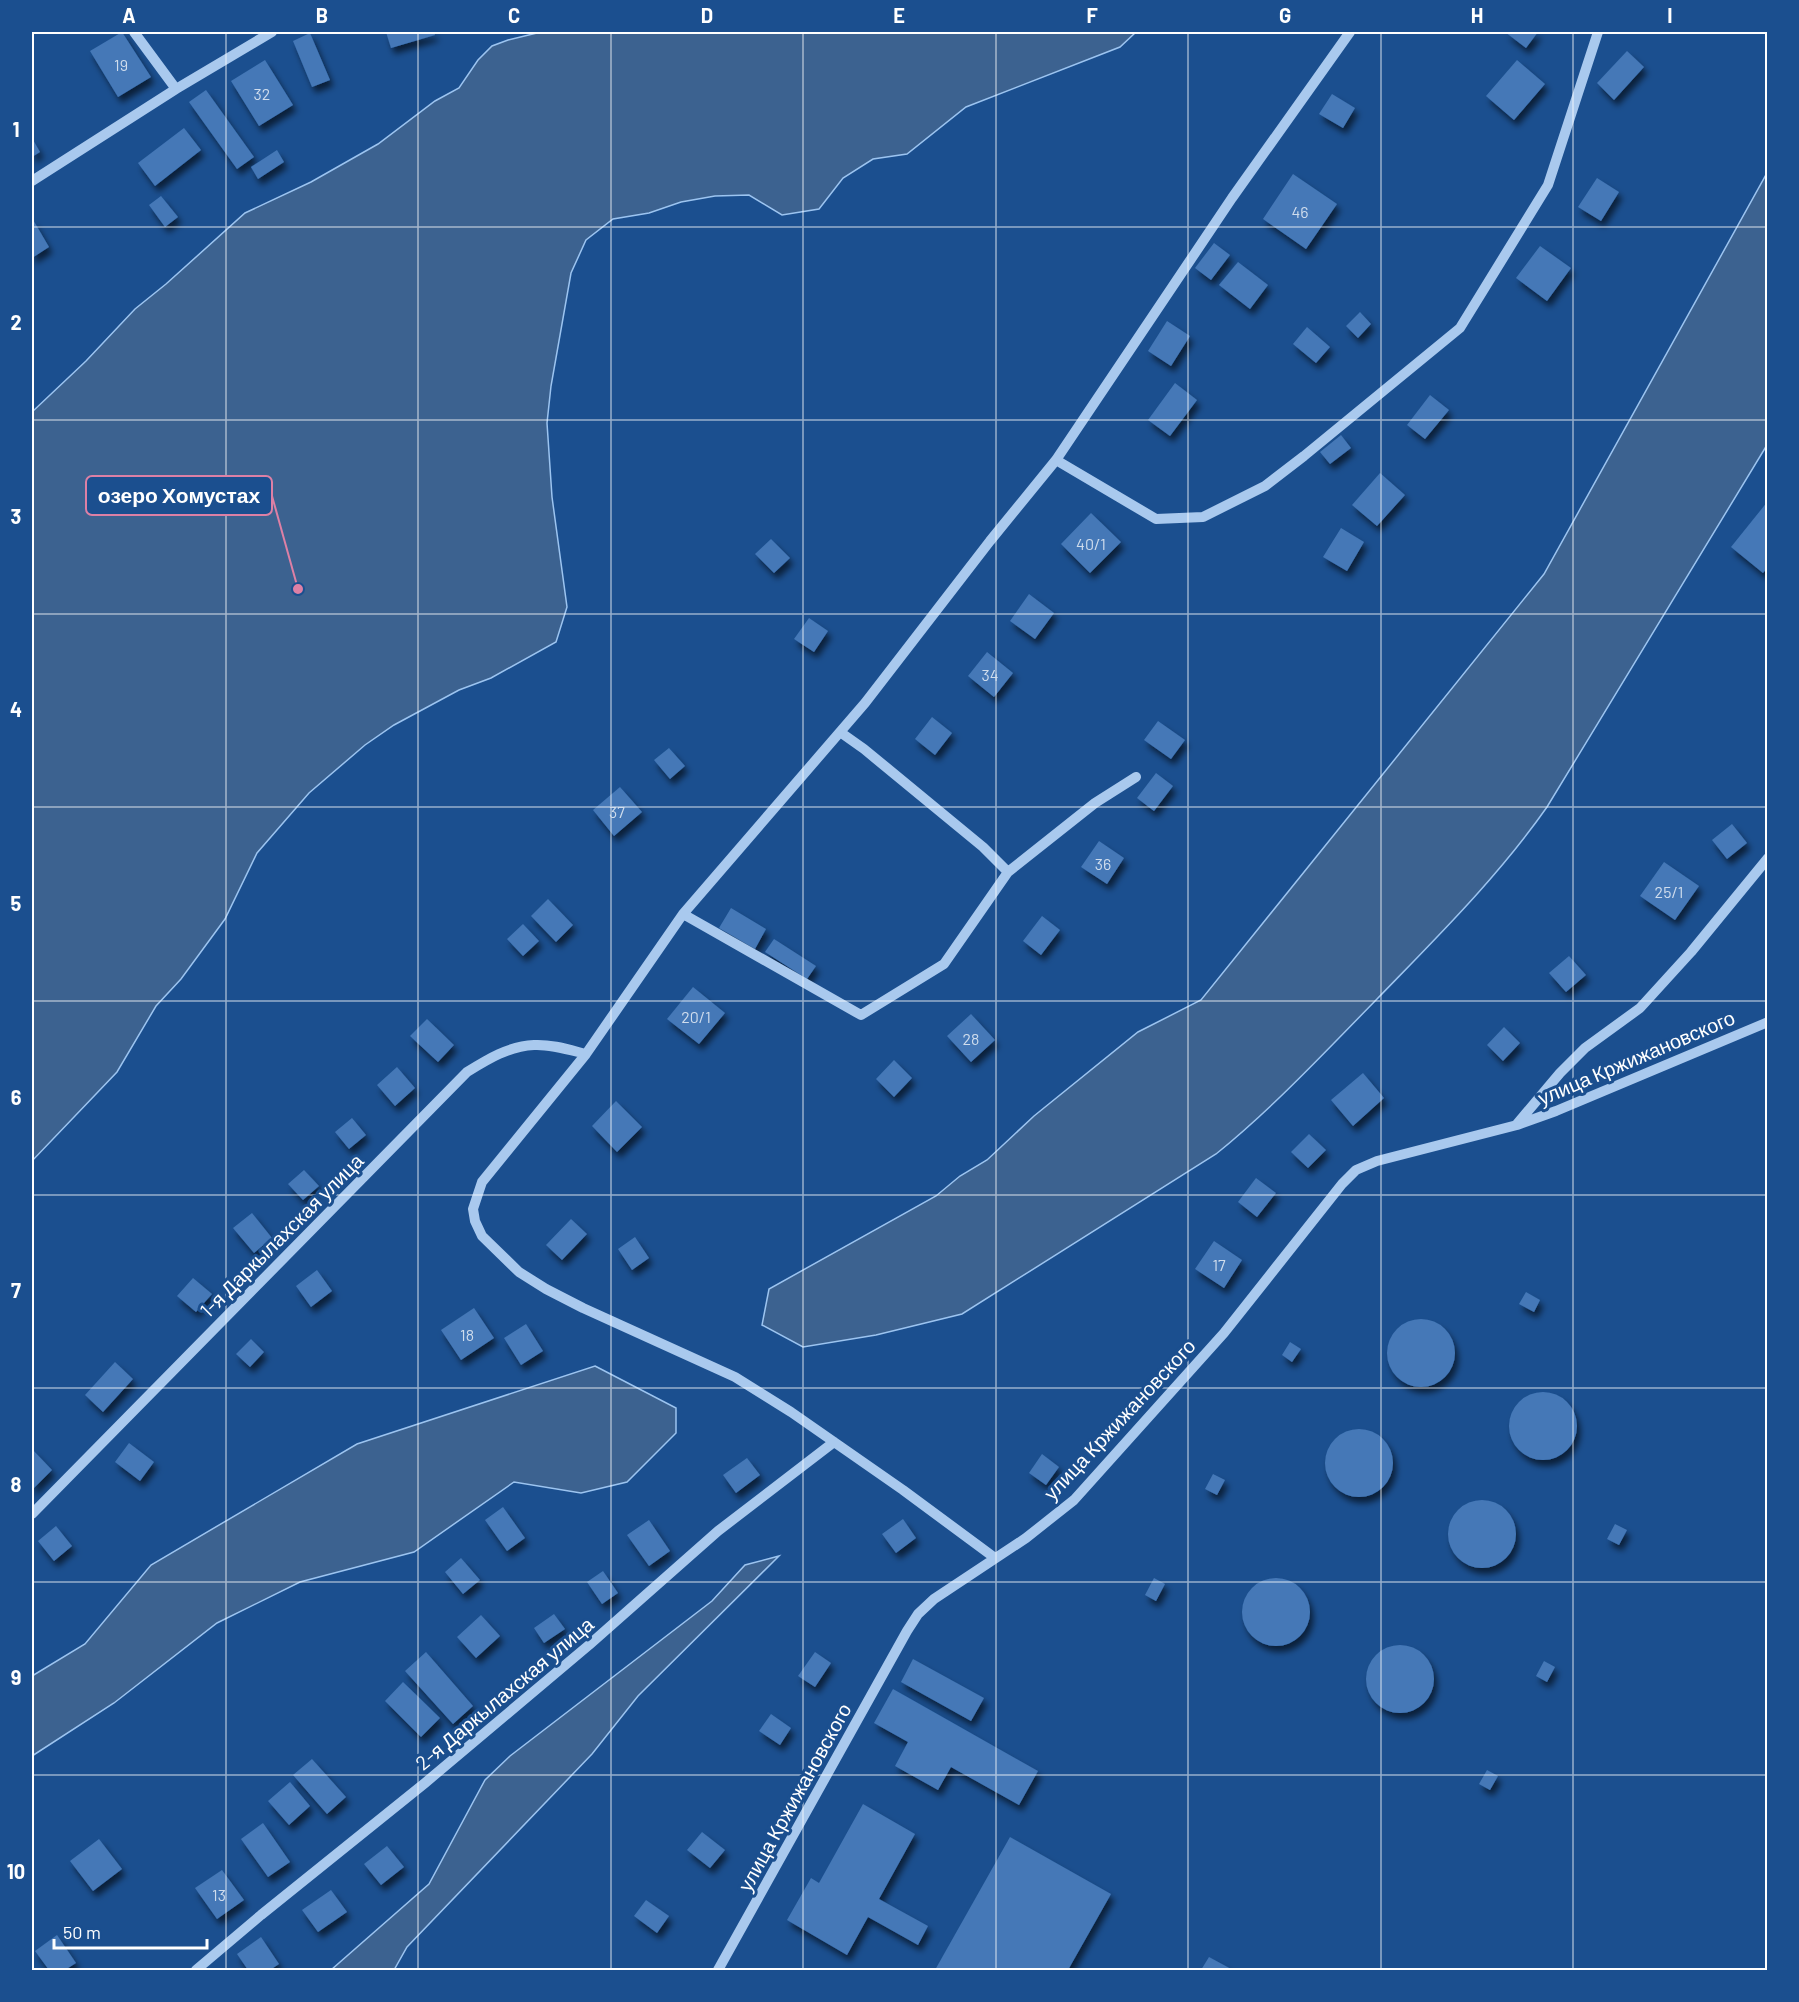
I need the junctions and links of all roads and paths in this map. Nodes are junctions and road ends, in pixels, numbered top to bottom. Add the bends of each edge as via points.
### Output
1 (134, 32) edge
2 (272, 32) edge
3 (1350, 32) edge
4 (1598, 32) edge
5 (176, 89) junction
6 (32, 181) edge
7 (1056, 460) junction
8 (840, 732) junction
9 (1136, 777) dead end
10 (1767, 858) edge
11 (1008, 872) junction
12 (683, 914) junction
13 (1764, 1023) edge
14 (1767, 1034) edge
15 (586, 1054) junction
16 (1517, 1125) junction
17 (834, 1442) junction
18 (32, 1514) edge
19 (995, 1558) junction
20 (196, 1971) edge
21 (718, 1971) edge

1 - 5 street
2 - 5 street
3 - 7 street via 1232,198
4 - 7 street via 1548,185 1460,327 1304,456 1265,486 1203,517 1156,519
5 - 6 street
7 - 8 street
8 - 11 street via 983,847
8 - 12 street
9 - 11 street via 1095,803
10 - 16 street, улица Кржижановского via 1640,1008 1585,1047
11 - 12 street via 944,964 861,1015
12 - 15 street
13 - 14 street
13 - 16 street, улица Кржижановского
15 - 17 street via 482,1182 473,1209 482,1236 519,1272 546,1289 735,1377
15 - 18 street, 1-я Даркылахская улица via 535,1044 513,1048 467,1072
16 - 19 street, улица Кржижановского via 1399,1154 1356,1170 1224,1333 1074,1500
17 - 19 street
17 - 20 street, 2-я Даркылахская улица via 718,1531 589,1645
19 - 21 street, улица Кржижановского via 918,1614

